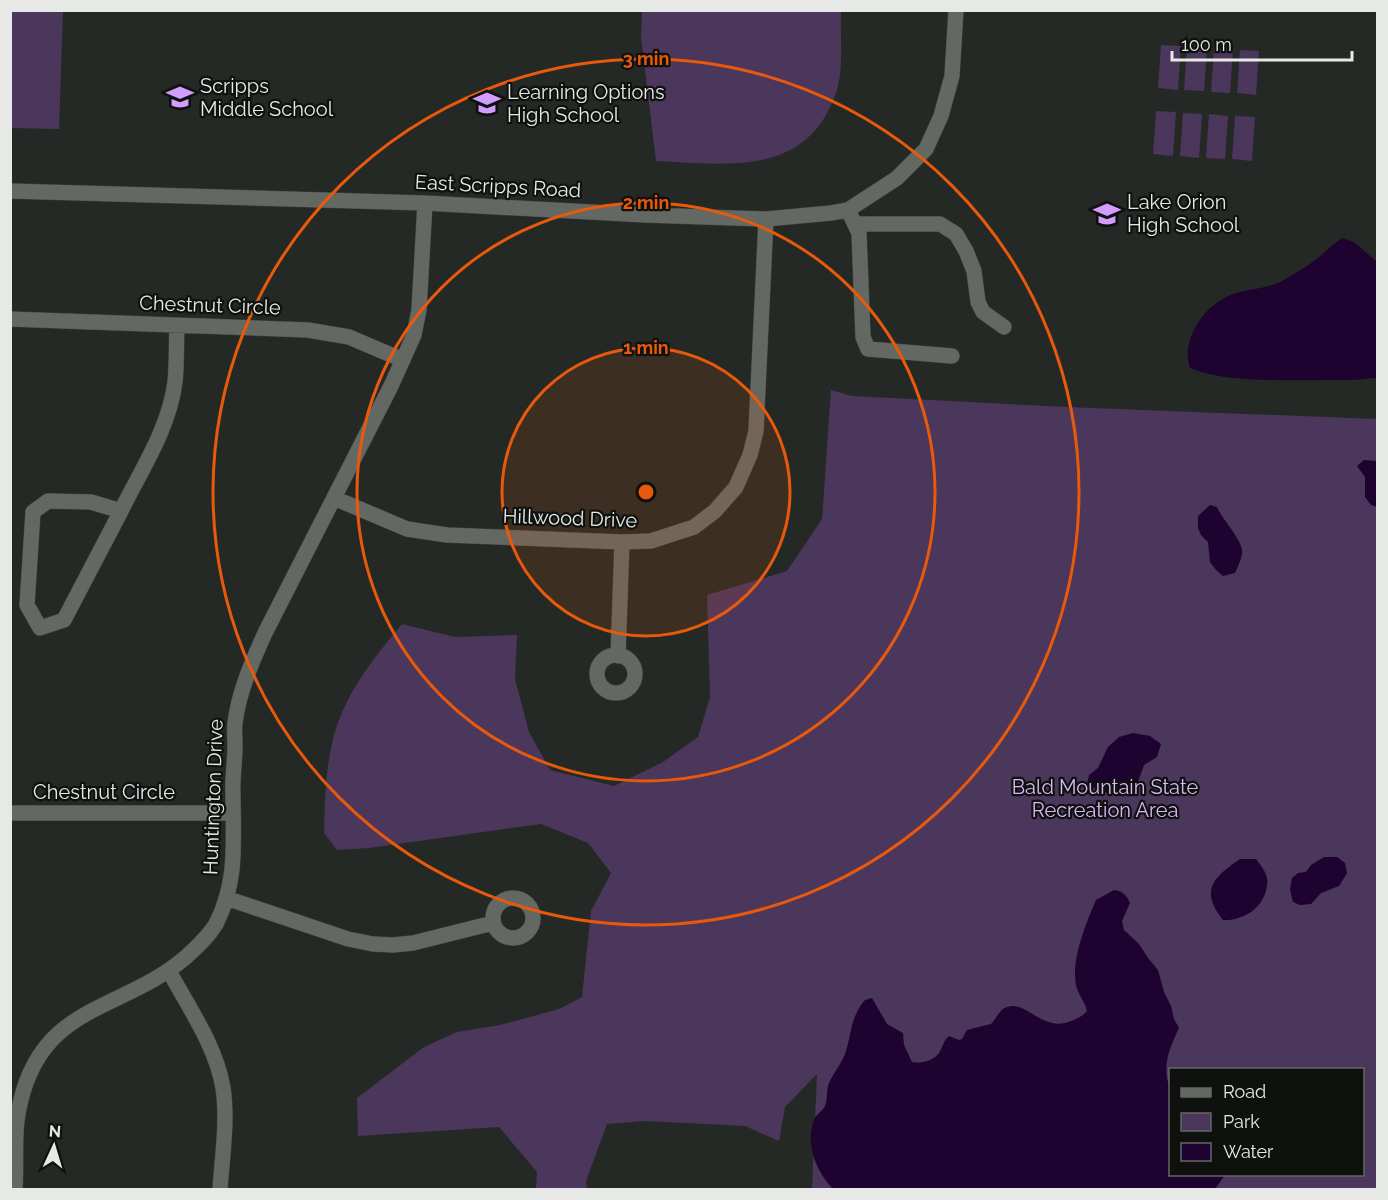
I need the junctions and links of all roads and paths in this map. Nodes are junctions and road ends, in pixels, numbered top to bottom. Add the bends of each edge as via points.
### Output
1 (956, 10) edge
2 (10, 191) edge
3 (425, 203) junction
4 (848, 210) junction
5 (766, 219) junction
6 (855, 224) junction
7 (10, 319) edge
8 (177, 326) junction
9 (1004, 327) dead end
10 (952, 356) dead end
11 (403, 360) junction
12 (334, 498) junction
13 (121, 511) junction
14 (622, 542) junction
15 (618, 656) dead end
16 (10, 813) edge
17 (234, 813) junction
18 (226, 898) junction
19 (493, 923) dead end
20 (169, 971) junction
21 (13, 1141) edge
22 (15, 1190) edge
23 (220, 1190) edge

1 - 4 street, East Scripps Road via 952,76 926,150 897,178
2 - 3 street, East Scripps Road
3 - 5 street, East Scripps Road
3 - 11 street, Huntington Drive via 419,310 414,336
4 - 5 street, East Scripps Road
4 - 6 street
5 - 14 street, Hillwood Drive via 756,431 750,456 736,487 716,511 694,527 651,541
6 - 9 street via 940,224 956,234 974,271 983,312
6 - 10 street via 861,253 863,337 868,349
7 - 8 street, Chestnut Circle
8 - 11 street, Chestnut Circle via 316,331 349,337
8 - 13 street via 175,384 169,409 156,444
11 - 12 street, Huntington Drive
12 - 14 street, Hillwood Drive via 407,529 447,535
12 - 17 street, Huntington Drive via 246,675 235,725
13 - 13 street via 91,502 48,501 33,512 27,605 40,628 64,620
14 - 15 street
16 - 17 street, Chestnut Circle
17 - 18 street, Huntington Drive via 232,878
18 - 19 street via 373,944 413,943
18 - 20 street, Huntington Drive via 214,927
20 - 21 street, Huntington Drive via 67,1024 43,1048 20,1104
20 - 23 street via 219,1068 225,1111
21 - 22 street, Huntington Drive

